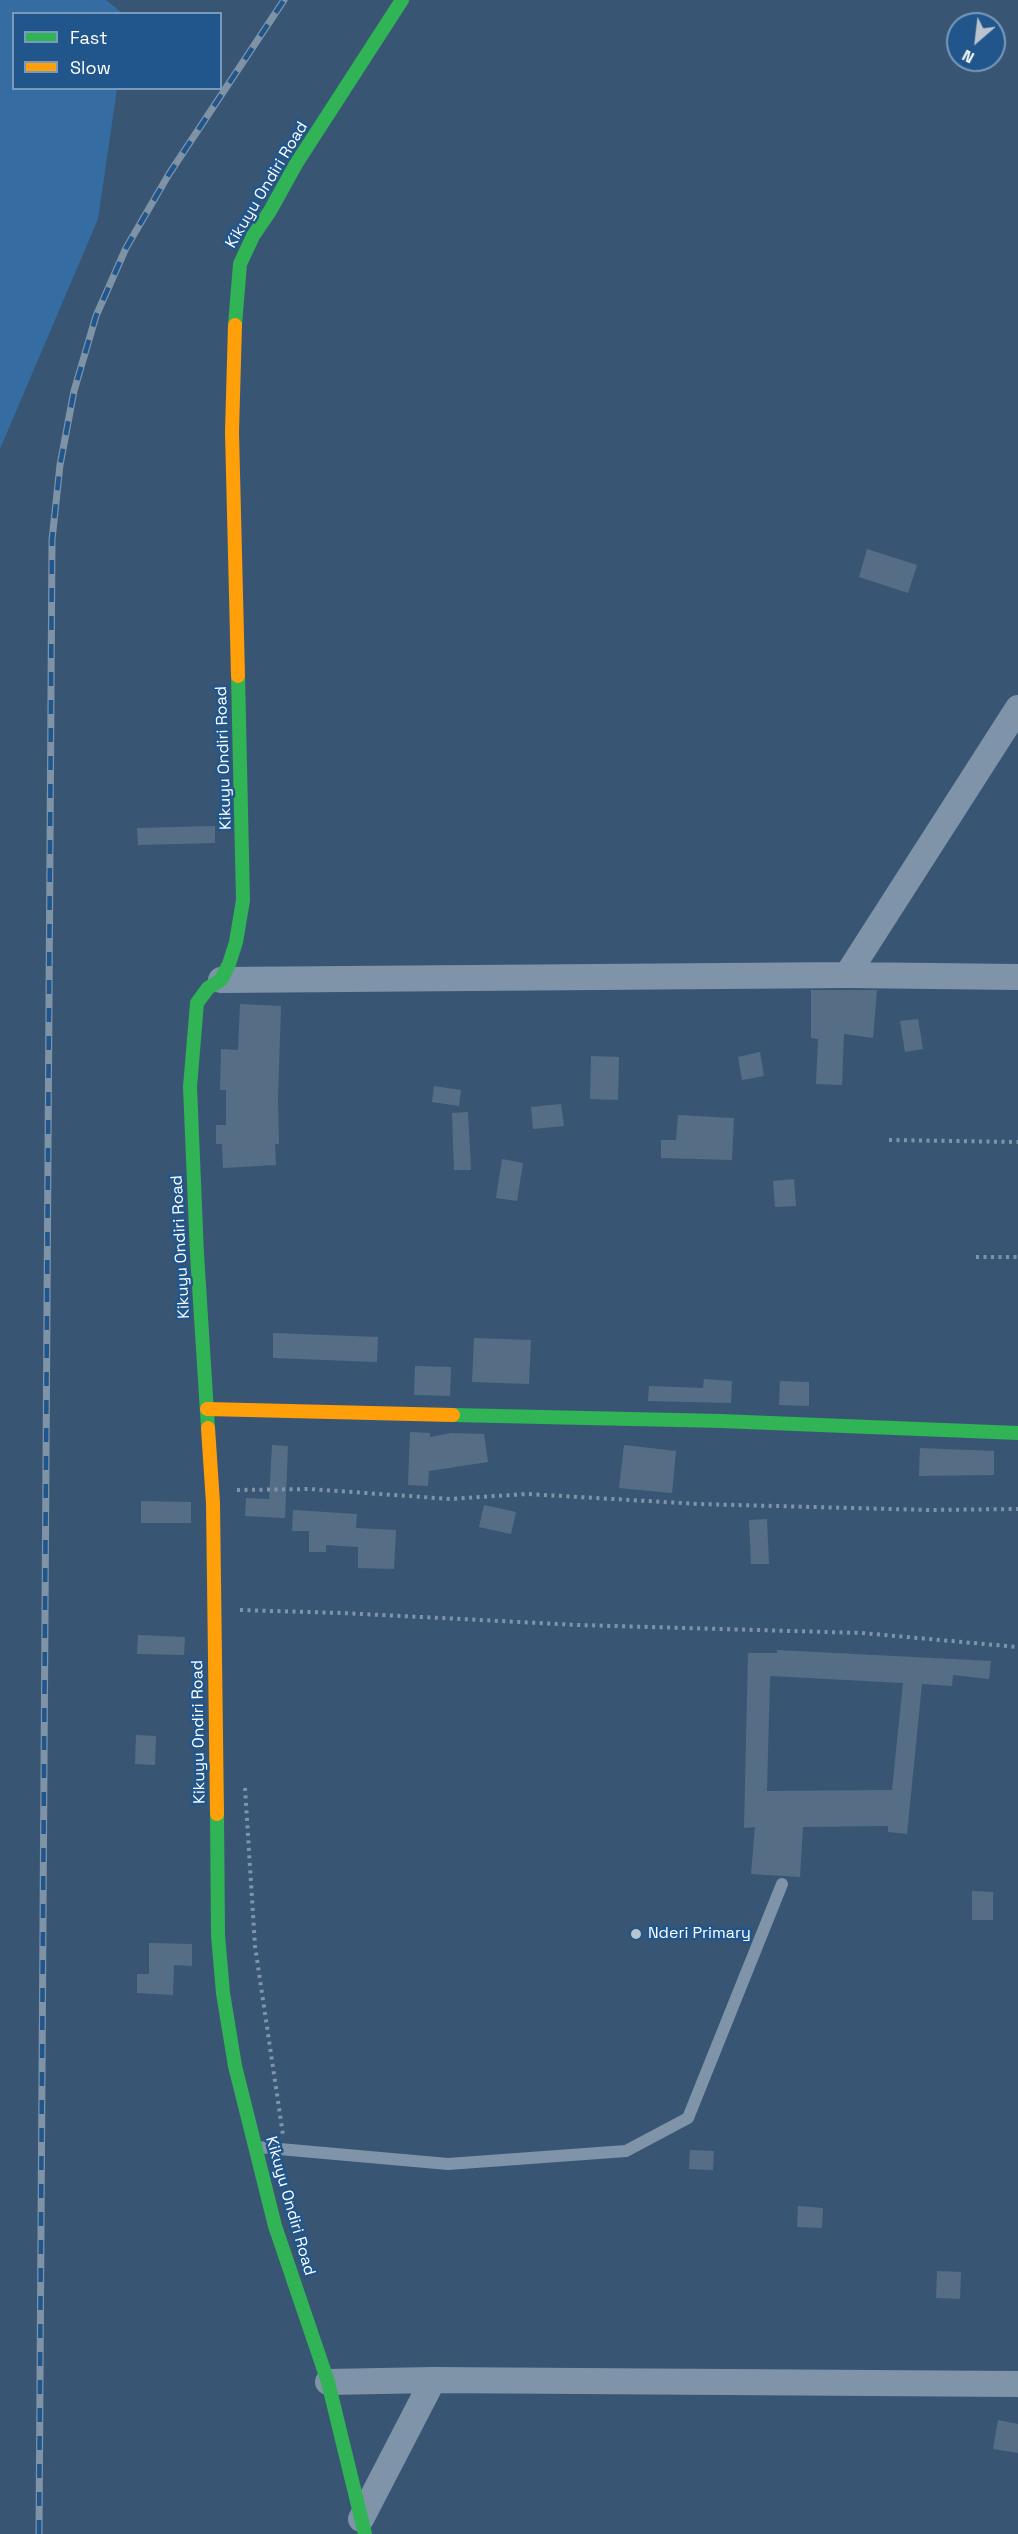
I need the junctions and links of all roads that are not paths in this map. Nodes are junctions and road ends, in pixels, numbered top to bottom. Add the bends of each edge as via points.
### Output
1 (402, 0) edge
2 (1018, 708) edge
3 (847, 975) junction
4 (1018, 977) edge
5 (221, 980) junction
6 (207, 1409) junction
7 (1018, 1433) edge
8 (782, 1884) dead end
9 (255, 2146) junction
10 (434, 2380) junction
11 (328, 2382) junction
12 (1018, 2384) edge
13 (363, 2526) edge

1 - 5 street, Kikuyu Ondiri Road via 296,164 240,264 232,432 243,889 236,942
2 - 3 street
3 - 4 street
3 - 5 street
5 - 6 street, Kikuyu Ondiri Road via 208,988 197,1003 190,1087
6 - 7 street via 721,1421
6 - 9 street, Kikuyu Ondiri Road via 213,1503 218,1935 223,1993
8 - 9 lane via 688,2118 626,2151 448,2164
9 - 11 street, Kikuyu Ondiri Road via 275,2226
10 - 11 street
10 - 12 street
10 - 13 street
11 - 13 street, Kikuyu Ondiri Road

